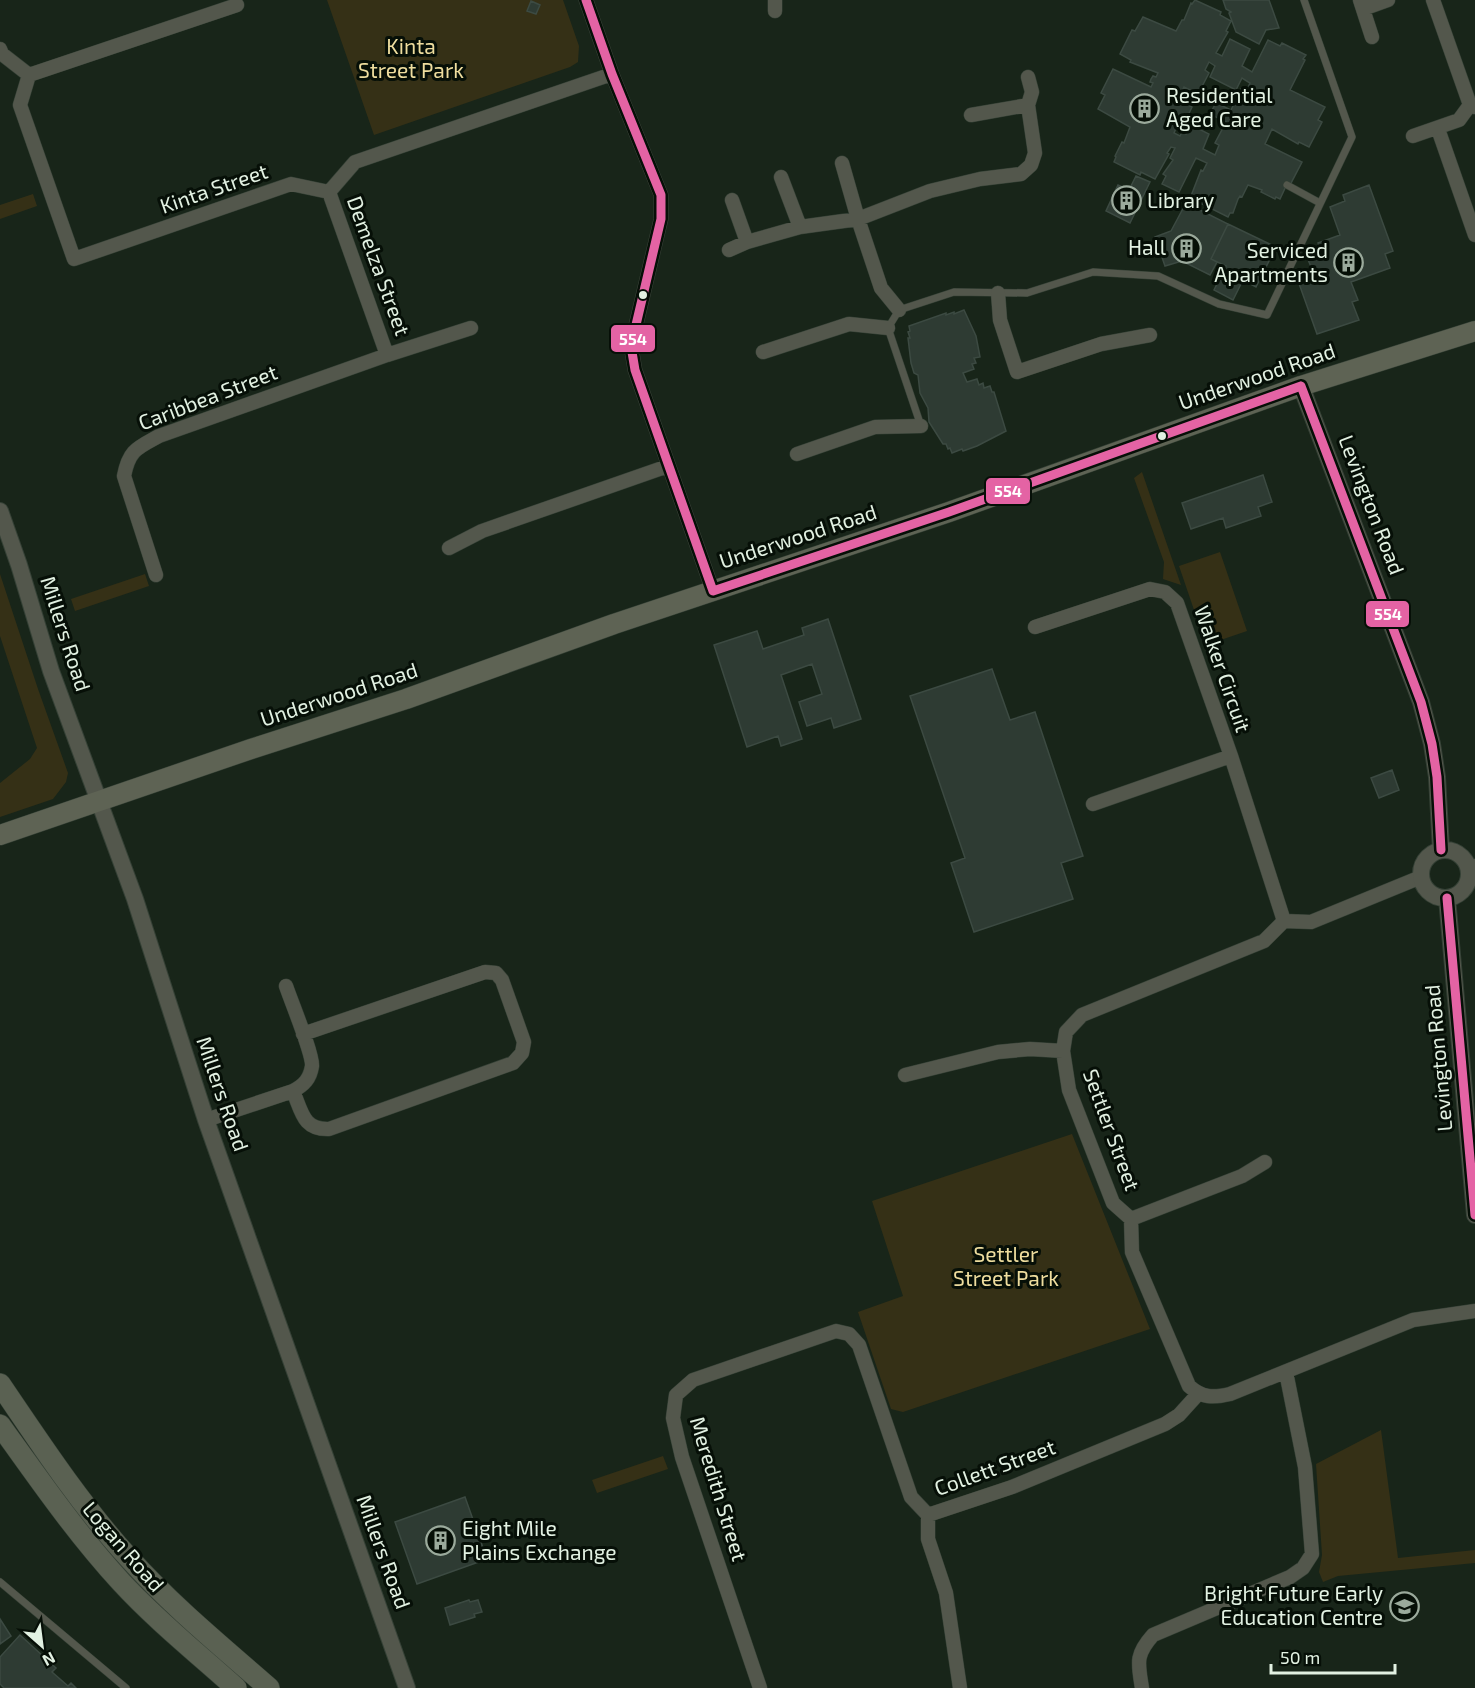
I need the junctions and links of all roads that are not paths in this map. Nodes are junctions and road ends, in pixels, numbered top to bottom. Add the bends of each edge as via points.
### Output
1 (586, 0) edge
2 (1304, 0) edge
3 (1388, 0) edge
4 (1433, 0) edge
5 (1361, 4) edge
6 (237, 5) dead end
7 (1372, 37) dead end
8 (0, 49) edge
9 (612, 74) junction
10 (28, 75) junction
11 (1028, 77) dead end
12 (1028, 105) junction
13 (1473, 106) edge
14 (972, 115) dead end
15 (1438, 129) junction
16 (1413, 136) dead end
17 (842, 163) dead end
18 (781, 177) dead end
19 (1287, 185) dead end
20 (329, 192) junction
21 (732, 200) dead end
22 (1320, 204) junction
23 (858, 219) junction
24 (800, 227) junction
25 (1474, 229) edge
26 (747, 242) junction
27 (729, 250) dead end
28 (998, 293) junction
29 (899, 310) junction
30 (471, 328) dead end
31 (888, 328) junction
32 (1475, 331) edge
33 (1150, 335) dead end
34 (763, 352) dead end
35 (387, 355) junction
36 (1301, 386) junction
37 (921, 426) joint
38 (797, 454) dead end
39 (668, 465) junction
40 (0, 512) edge
41 (449, 548) dead end
42 (156, 575) dead end
43 (713, 591) junction
44 (1035, 627) dead end
45 (1231, 756) junction
46 (99, 801) junction
47 (1093, 804) dead end
48 (0, 835) edge
49 (1441, 850) junction
50 (1472, 868) edge
51 (1421, 877) junction
52 (1447, 898) junction
53 (1284, 921) junction
54 (286, 986) dead end
55 (303, 1034) junction
56 (1063, 1051) junction
57 (905, 1075) dead end
58 (293, 1091) junction
59 (206, 1120) junction
60 (1265, 1162) dead end
61 (1475, 1215) edge
62 (1131, 1219) junction
63 (1475, 1311) edge
64 (1286, 1372) junction
65 (0, 1384) edge
66 (1198, 1394) junction
67 (0, 1425) edge
68 (928, 1515) junction
69 (0, 1582) edge
70 (126, 1688) edge
71 (236, 1688) edge
72 (269, 1688) edge
73 (407, 1688) edge
74 (760, 1688) edge
75 (960, 1688) edge
76 (1142, 1688) edge

1 - 9 street
2 - 22 lane via 1352,137
3 - 5 street
4 - 13 street
5 - 7 street
6 - 10 street
8 - 10 street
9 - 20 street via 355,162
9 - 39 street via 661,195 661,219 631,346 635,370
10 - 20 street, Kinta Street via 20,105 74,259 291,184
11 - 12 street via 1032,92
12 - 14 street
12 - 23 street via 1035,153 1031,165 1021,174 930,191
13 - 15 street via 1459,120
15 - 16 street
15 - 25 street
17 - 23 street
18 - 24 street
19 - 22 lane
20 - 35 street, Demelza Street
21 - 26 street
22 - 28 lane via 1267,315 1220,304 1158,276 1093,272 1027,293
23 - 24 street
23 - 29 street via 881,288
24 - 26 street
26 - 27 street
28 - 29 lane via 954,292
28 - 33 street via 1000,320 1017,372 1101,344
29 - 31 lane
30 - 35 street, Caribbea Street
31 - 34 street via 849,324
31 - 37 lane
32 - 36 main road, Underwood Road
35 - 42 street, Caribbea Street via 137,447 127,461 124,476
36 - 43 main road, Underwood Road via 949,512
36 - 49 street, Levington Road via 1421,702 1434,755
37 - 38 street via 875,427
39 - 41 street via 482,531
39 - 43 street
40 - 46 street, Millers Road via 51,672
43 - 46 main road, Underwood Road
44 - 45 street, Walker Circuit via 1150,589 1166,592 1178,603
45 - 47 street, Walker Circuit
45 - 53 street, Walker Circuit
46 - 48 main road, Underwood Road
46 - 59 street, Millers Road
49 - 50 street via 1454,851
49 - 51 street via 1426,860
50 - 52 street via 1460,893
51 - 52 street via 1430,893
51 - 53 street via 1311,922
52 - 61 street, Levington Road
53 - 56 street, Settler Street via 1264,941 1082,1016 1066,1032
54 - 55 street
55 - 58 street via 312,1064 309,1079
55 - 58 street via 485,972 496,973 502,980 524,1042 522,1053 513,1063 330,1129 316,1130 307,1124
56 - 57 street via 998,1052
56 - 62 street, Settler Street via 1070,1090 1109,1194
58 - 59 street
59 - 73 street, Millers Road
60 - 62 street via 1242,1176
62 - 66 street, Settler Street via 1132,1252 1189,1386
63 - 64 street via 1413,1320
64 - 66 street via 1230,1394
64 - 76 street via 1305,1467 1312,1554 1303,1568 1290,1577 1153,1635 1138,1659
65 - 72 main road, Logan Road via 68,1482 128,1557
66 - 68 street, Collett Street via 1165,1424 1012,1487
67 - 71 main road, Logan Road via 53,1500 120,1581
68 - 74 street, Meredith Street via 911,1497 859,1345 849,1334 836,1331 704,1376 676,1395 673,1418 682,1457
68 - 75 street, Collett Street via 928,1539 946,1593
69 - 70 lane

